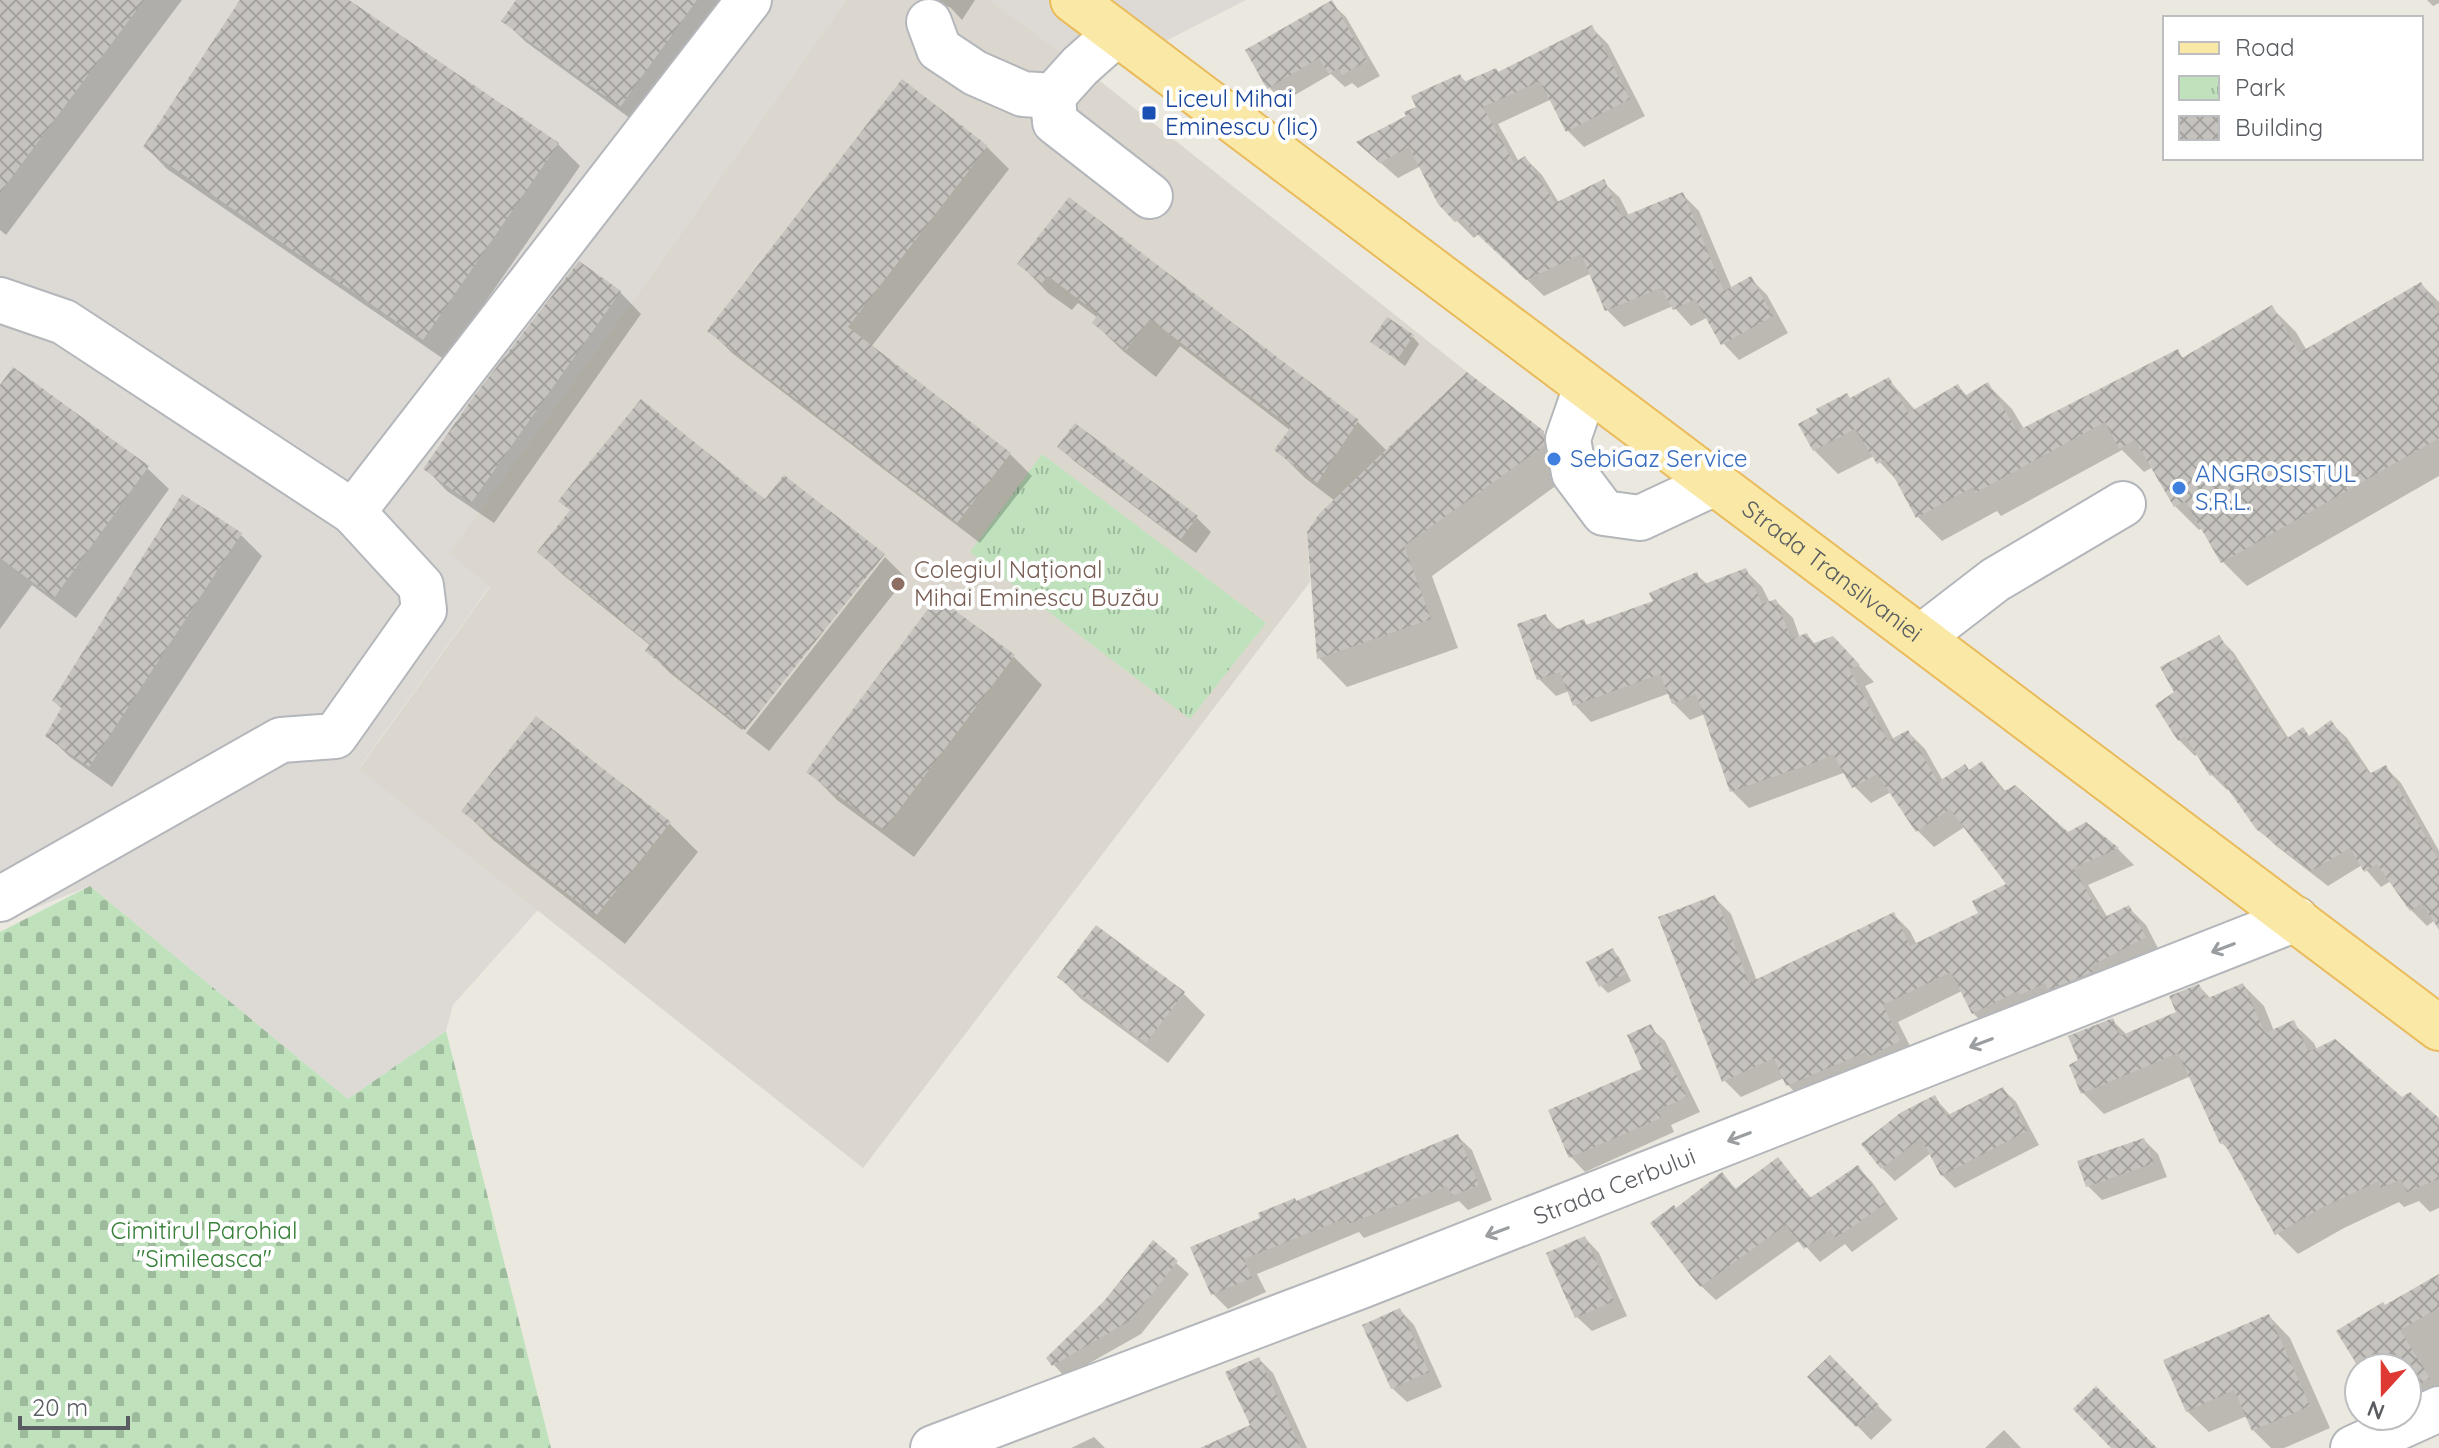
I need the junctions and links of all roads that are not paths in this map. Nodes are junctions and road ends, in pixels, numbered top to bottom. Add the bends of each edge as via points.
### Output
1 (749, 0) edge
2 (1073, 0) edge
3 (929, 22) dead end
4 (1116, 34) junction
5 (1043, 104) junction
6 (1150, 196) dead end
7 (1, 304) edge
8 (1586, 387) junction
9 (1715, 483) junction
10 (2123, 504) dead end
11 (353, 512) junction
12 (1921, 637) junction
13 (0, 899) edge
14 (2296, 919) junction
15 (2439, 1028) edge
16 (2439, 1409) edge
17 (933, 1448) edge
18 (2353, 1448) edge

1 - 11 street
2 - 4 main road, Strada Transilvaniei
3 - 5 street via 939,49 975,73
4 - 5 street
4 - 8 main road, Strada Transilvaniei
5 - 6 street
7 - 11 street via 64,322
8 - 9 main road, Strada Transilvaniei
8 - 9 street via 1568,439 1574,473 1604,513 1640,518
9 - 12 main road, Strada Transilvaniei
10 - 12 street via 1995,580
11 - 13 street via 421,586 424,610 335,736 281,740
12 - 14 main road, Strada Transilvaniei
14 - 15 main road, Strada Transilvaniei
14 -> 17 street, Strada Cerbului
16 - 18 street

